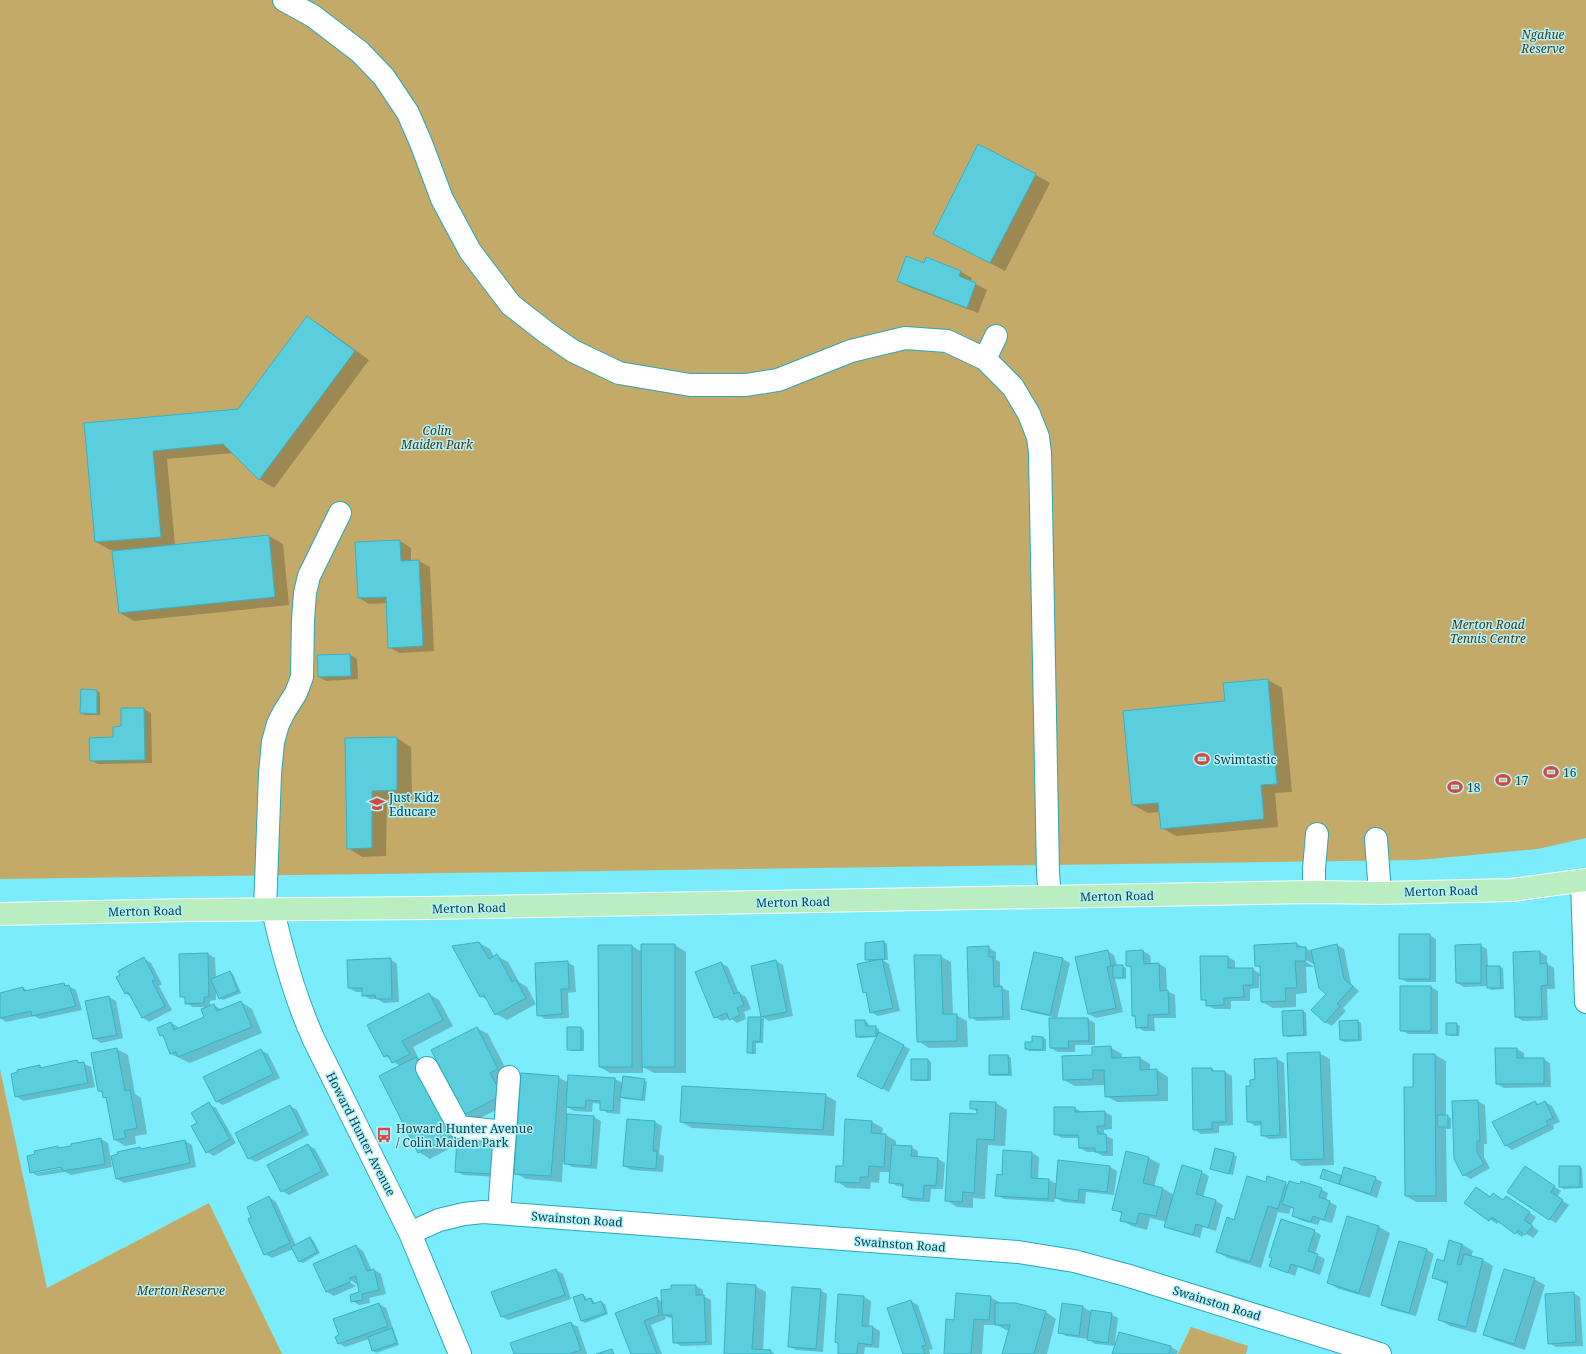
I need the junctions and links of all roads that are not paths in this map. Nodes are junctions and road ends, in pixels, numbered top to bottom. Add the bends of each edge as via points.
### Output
1 (284, 0) edge
2 (996, 336) dead end
3 (985, 359) junction
4 (340, 513) dead end
5 (1317, 834) dead end
6 (1376, 839) dead end
7 (1584, 881) edge
8 (1314, 892) junction
9 (1380, 893) junction
10 (1050, 897) junction
11 (268, 910) junction
12 (0, 914) edge
13 (1586, 1002) edge
14 (427, 1068) dead end
15 (509, 1077) dead end
16 (505, 1132) junction
17 (499, 1213) junction
18 (410, 1233) junction
19 (460, 1354) edge
20 (1380, 1354) edge

1 - 3 street via 313,16 360,52 384,77 408,113 442,199 470,251 511,305 573,351 619,373 690,385 746,385 778,380 851,351 905,338 947,341
2 - 3 street
3 - 10 street via 1014,387 1038,437
4 - 11 street, Howard Hunter Avenue via 310,576 305,593 302,677 278,724 273,742 270,774
5 - 8 street
6 - 9 street
7 - 9 main road, Merton Road via 1512,890
7 - 13 street
8 - 9 main road, Merton Road
8 - 10 main road, Merton Road
10 - 11 main road, Merton Road
11 - 12 main road, Merton Road
11 - 18 street, Howard Hunter Avenue via 300,1008 317,1048
14 - 16 street via 459,1127
15 - 16 street
16 - 17 street
17 - 18 street, Swainston Road via 464,1214 438,1220
17 - 20 street, Swainston Road via 1018,1252 1074,1261 1126,1274
18 - 19 street, Howard Hunter Avenue

